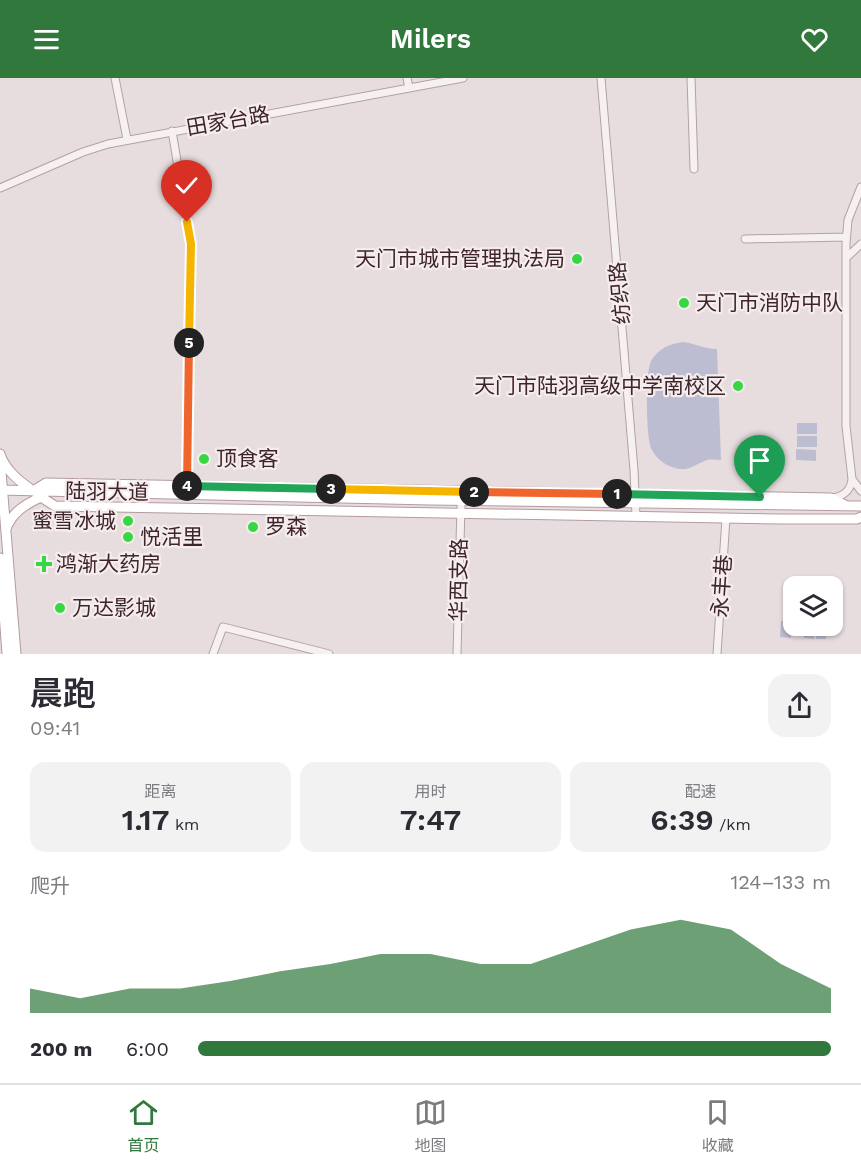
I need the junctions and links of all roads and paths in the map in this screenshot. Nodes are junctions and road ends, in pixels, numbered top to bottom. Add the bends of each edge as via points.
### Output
1 (115, 78) edge
2 (407, 78) edge
3 (463, 78) edge
4 (602, 78) edge
5 (691, 78) edge
6 (409, 88) junction
7 (172, 131) junction
8 (128, 139) junction
9 (694, 169) dead end
10 (861, 187) edge
11 (0, 188) edge
12 (846, 237) junction
13 (745, 239) dead end
14 (861, 244) edge
15 (846, 258) junction
16 (0, 454) edge
17 (0, 459) edge
18 (852, 479) junction
19 (187, 486) junction
20 (861, 491) edge
21 (1, 493) edge
22 (37, 494) junction
23 (831, 498) junction
24 (635, 506) junction
25 (846, 506) junction
26 (861, 509) edge
27 (460, 510) junction
28 (861, 517) edge
29 (726, 518) junction
30 (6, 531) junction
31 (0, 558) edge
32 (7, 654) edge
33 (16, 654) edge
34 (213, 654) edge
35 (329, 654) edge
36 (457, 654) edge
37 (717, 654) edge

1 - 8 street
2 - 6 street
3 - 6 street, 田家台路
4 - 24 street, 纺织路
5 - 9 street
6 - 7 street, 田家台路
7 - 8 street, 田家台路
7 - 19 street via 191,244
8 - 11 street, 田家台路 via 90,149
10 - 12 street via 850,212
12 - 13 street
12 - 15 street
14 - 15 street
15 - 18 street via 846,426
16 - 22 main road via 18,480
17 - 21 main road
18 - 20 street
18 - 23 street via 847,492
19 - 22 main road via 46,483
19 - 24 main road
21 - 22 main road, 陆羽大道
21 - 30 main road
22 - 24 main road, 陆羽大道
22 - 27 main road via 55,506
22 - 30 main road via 17,512
23 - 24 main road
23 - 25 main road
24 - 25 main road, 陆羽大道
24 - 26 main road, 陆羽大道
24 - 27 main road
24 - 29 main road
25 - 26 main road, 陆羽大道
27 - 36 street, 华西支路
28 - 29 main road
29 - 37 street, 永丰巷
30 - 33 main road
31 - 32 main road
34 - 35 street via 223,627

